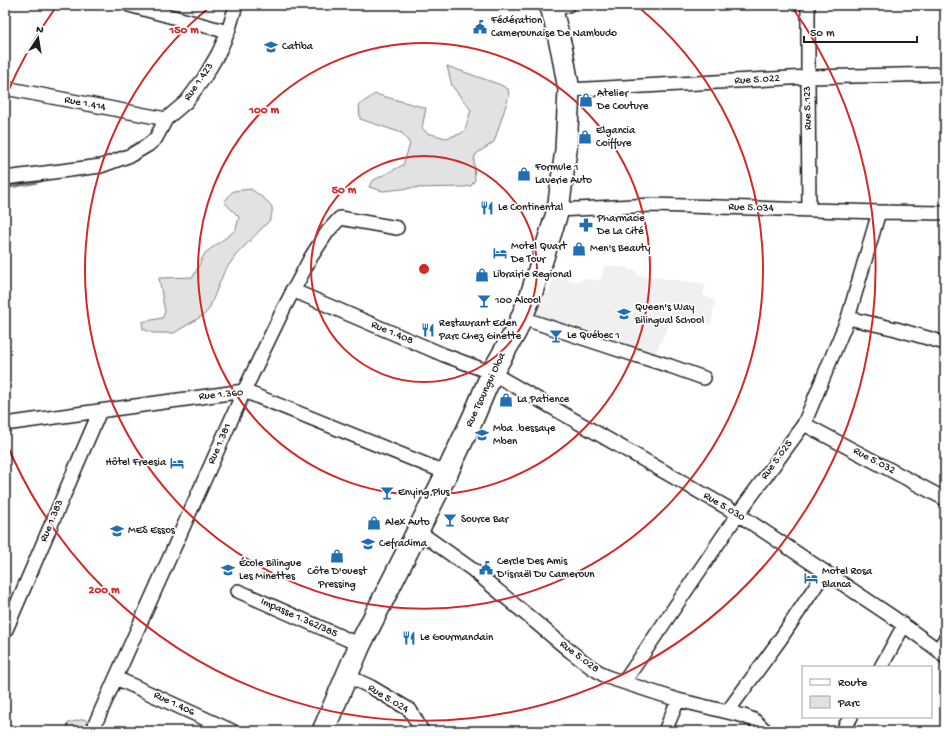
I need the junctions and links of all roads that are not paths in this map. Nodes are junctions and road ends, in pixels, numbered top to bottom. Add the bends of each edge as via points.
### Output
1 (129, 5) edge
2 (236, 5) edge
3 (808, 5) edge
4 (557, 7) edge
5 (228, 32) junction
6 (945, 74) edge
7 (808, 77) junction
8 (5, 88) edge
9 (569, 90) junction
10 (166, 119) junction
11 (5, 178) edge
12 (558, 210) junction
13 (809, 210) junction
14 (879, 212) junction
15 (945, 213) edge
16 (397, 228) dead end
17 (292, 290) junction
18 (522, 318) junction
19 (848, 318) junction
20 (945, 343) edge
21 (492, 373) junction
22 (704, 378) dead end
23 (244, 391) junction
24 (100, 411) junction
25 (5, 424) edge
26 (804, 424) junction
27 (447, 473) junction
28 (945, 499) edge
29 (738, 514) junction
30 (418, 531) junction
31 (825, 572) junction
32 (238, 591) dead end
33 (904, 625) junction
34 (5, 632) edge
35 (360, 645) junction
36 (943, 649) edge
37 (882, 666) edge
38 (347, 674) junction
39 (116, 678) junction
40 (624, 682) junction
41 (678, 700) junction
42 (728, 711) junction
43 (92, 731) edge
44 (232, 731) edge
45 (323, 731) edge
46 (422, 731) edge
47 (665, 731) edge
48 (766, 731) edge

1 - 5 street
2 - 5 street, Rue 1.423
3 - 7 street, Rue 5.123
4 - 9 main road, Rue Tsoungui Oloa
5 - 10 street, Rue 1.423 via 204,78 186,102
6 - 7 street, Rue 5.022
7 - 9 street, Rue 5.022
7 - 13 street, Rue 5.123
8 - 10 street, Rue 1.414
9 - 12 main road, Rue Tsoungui Oloa via 566,150
10 - 11 street, Rue 1.423 via 156,138 132,155 101,166
12 - 13 street, Rue 5.034 via 652,205
12 - 18 main road, Rue Tsoungui Oloa
13 - 14 street, Rue 5.034
14 - 15 street, Rue 5.034
14 - 19 street, Rue 5.025
16 - 17 street, Rue 1.381 via 340,218 310,257
17 - 21 street, Rue 1.408
17 - 23 street, Rue 1.381
18 - 21 main road, Rue Tsoungui Oloa
18 - 22 street
19 - 20 street
19 - 26 street, Rue 5.025
21 - 27 main road, Rue Tsoungui Oloa
21 - 29 street, Rue 5.030
23 - 24 street, Rue 1.360
23 - 27 street, Rue 1.360
23 - 39 street, Rue 1.381
24 - 25 street, Rue 1.360
24 - 34 street, Rue 1.383
26 - 28 street, Rue 5.032
26 - 29 street, Rue 5.025
27 - 30 main road, Rue Tsoungui Oloa
29 - 31 street, Rue 5.030
29 - 40 street, Rue 5.025
30 - 35 main road, Rue Tsoungui Oloa
30 - 40 street, Rue 5.028 via 473,570 591,667 607,677
31 - 33 street, Rue 5.030
31 - 42 street via 780,642
32 - 35 street, Impasse 1.362/385
33 - 36 street, Rue 5.030
33 - 37 street
35 - 38 main road, Rue Tsoungui Oloa
38 - 45 main road, Rue Tsoungui Oloa
38 - 46 street, Rue 5.024 via 410,710
39 - 43 street, Rue 1.381
39 - 44 street, Rue 1.406
40 - 41 street, Rue 5.028
41 - 42 street, Rue 5.028
41 - 47 street
42 - 48 street, Rue 5.028 via 754,720

